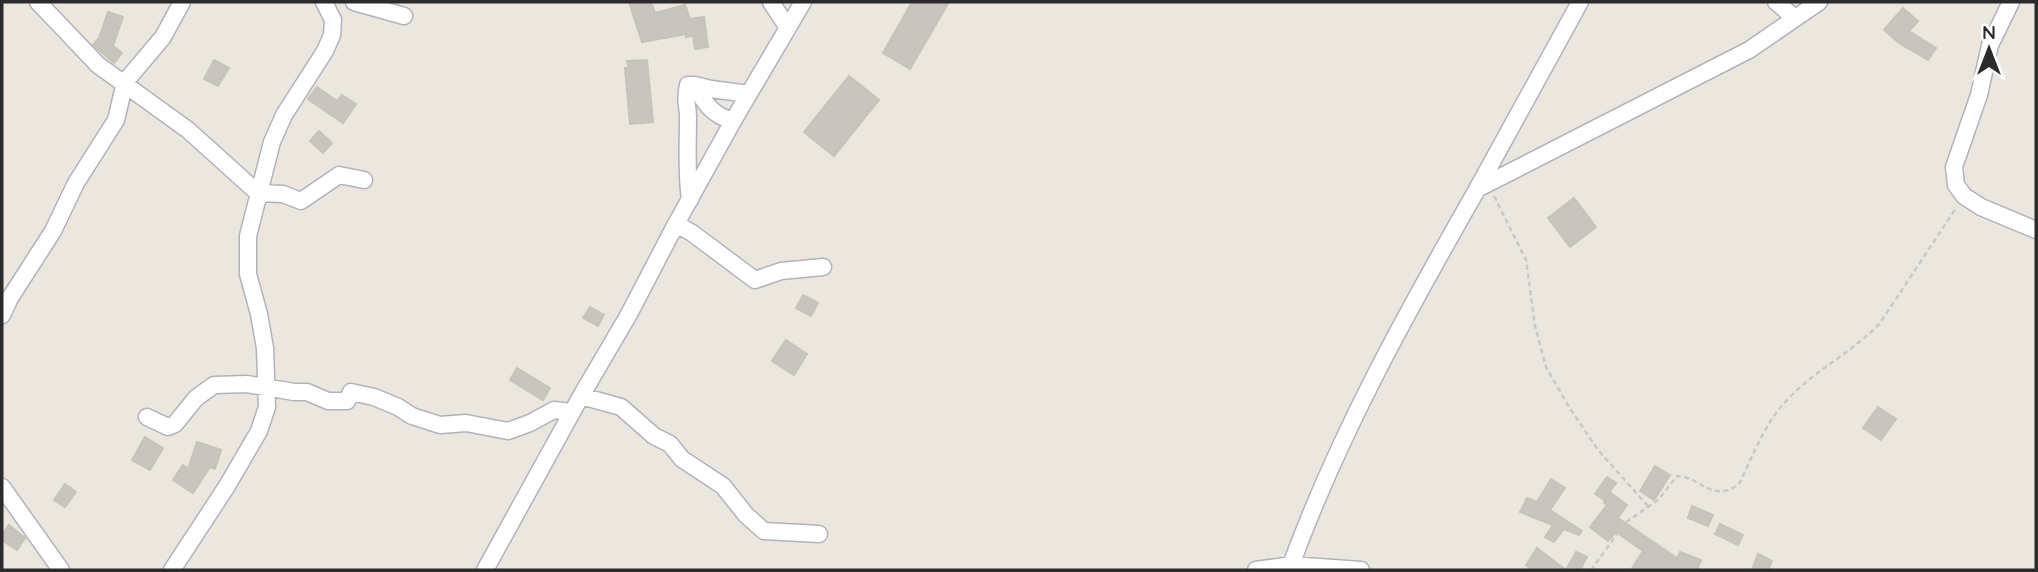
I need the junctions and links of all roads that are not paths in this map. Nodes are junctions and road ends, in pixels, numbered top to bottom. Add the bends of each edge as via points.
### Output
1 (38, 2) edge
2 (182, 2) edge
3 (324, 2) edge
4 (354, 2) edge
5 (771, 2) edge
6 (803, 2) edge
7 (1580, 2) edge
8 (1776, 2) edge
9 (1819, 2) edge
10 (2011, 2) edge
11 (404, 16) dead end
12 (1795, 18) junction
13 (788, 28) junction
14 (125, 82) junction
15 (695, 85) junction
16 (749, 94) junction
17 (733, 121) junction
18 (364, 180) dead end
19 (1482, 187) junction
20 (258, 193) junction
21 (690, 200) junction
22 (676, 224) junction
23 (2036, 230) edge
24 (823, 267) dead end
25 (2, 315) edge
26 (266, 387) junction
27 (581, 396) junction
28 (572, 412) junction
29 (147, 417) dead end
30 (2, 486) edge
31 (2, 506) edge
32 (820, 534) dead end
33 (45, 545) junction
34 (1291, 565) junction
35 (61, 570) edge
36 (172, 570) edge
37 (485, 570) edge
38 (1256, 570) edge
39 (1361, 570) edge

1 - 14 street via 99,65
2 - 14 street via 163,37
3 - 20 street via 333,20 332,34 284,115
4 - 11 street
5 - 13 street
6 - 13 street
7 - 19 street
8 - 12 street
9 - 12 street
10 - 23 street via 1990,45 1954,167 1956,185 1964,196
12 - 19 street via 1749,50
13 - 16 street
14 - 20 street via 188,130
14 - 25 street via 116,120
15 - 16 street
15 - 17 street via 712,111
15 - 21 street via 688,85 684,100
16 - 17 street
17 - 21 street
18 - 20 street via 339,175 301,201 283,194
19 - 34 street via 1395,333 1353,416
20 - 26 street via 248,236 248,274 261,325
21 - 22 street
22 - 24 street via 755,280 781,271
22 - 27 street
26 - 28 street via 307,392 328,401 347,401 351,392 440,425 508,431 554,410
26 - 29 street via 214,385 168,427
26 - 36 street via 267,407 259,431
27 - 28 street
27 - 32 street via 621,407 723,486 764,531
28 - 37 street
30 - 33 street
31 - 33 street
33 - 35 street
34 - 38 street
34 - 39 street

